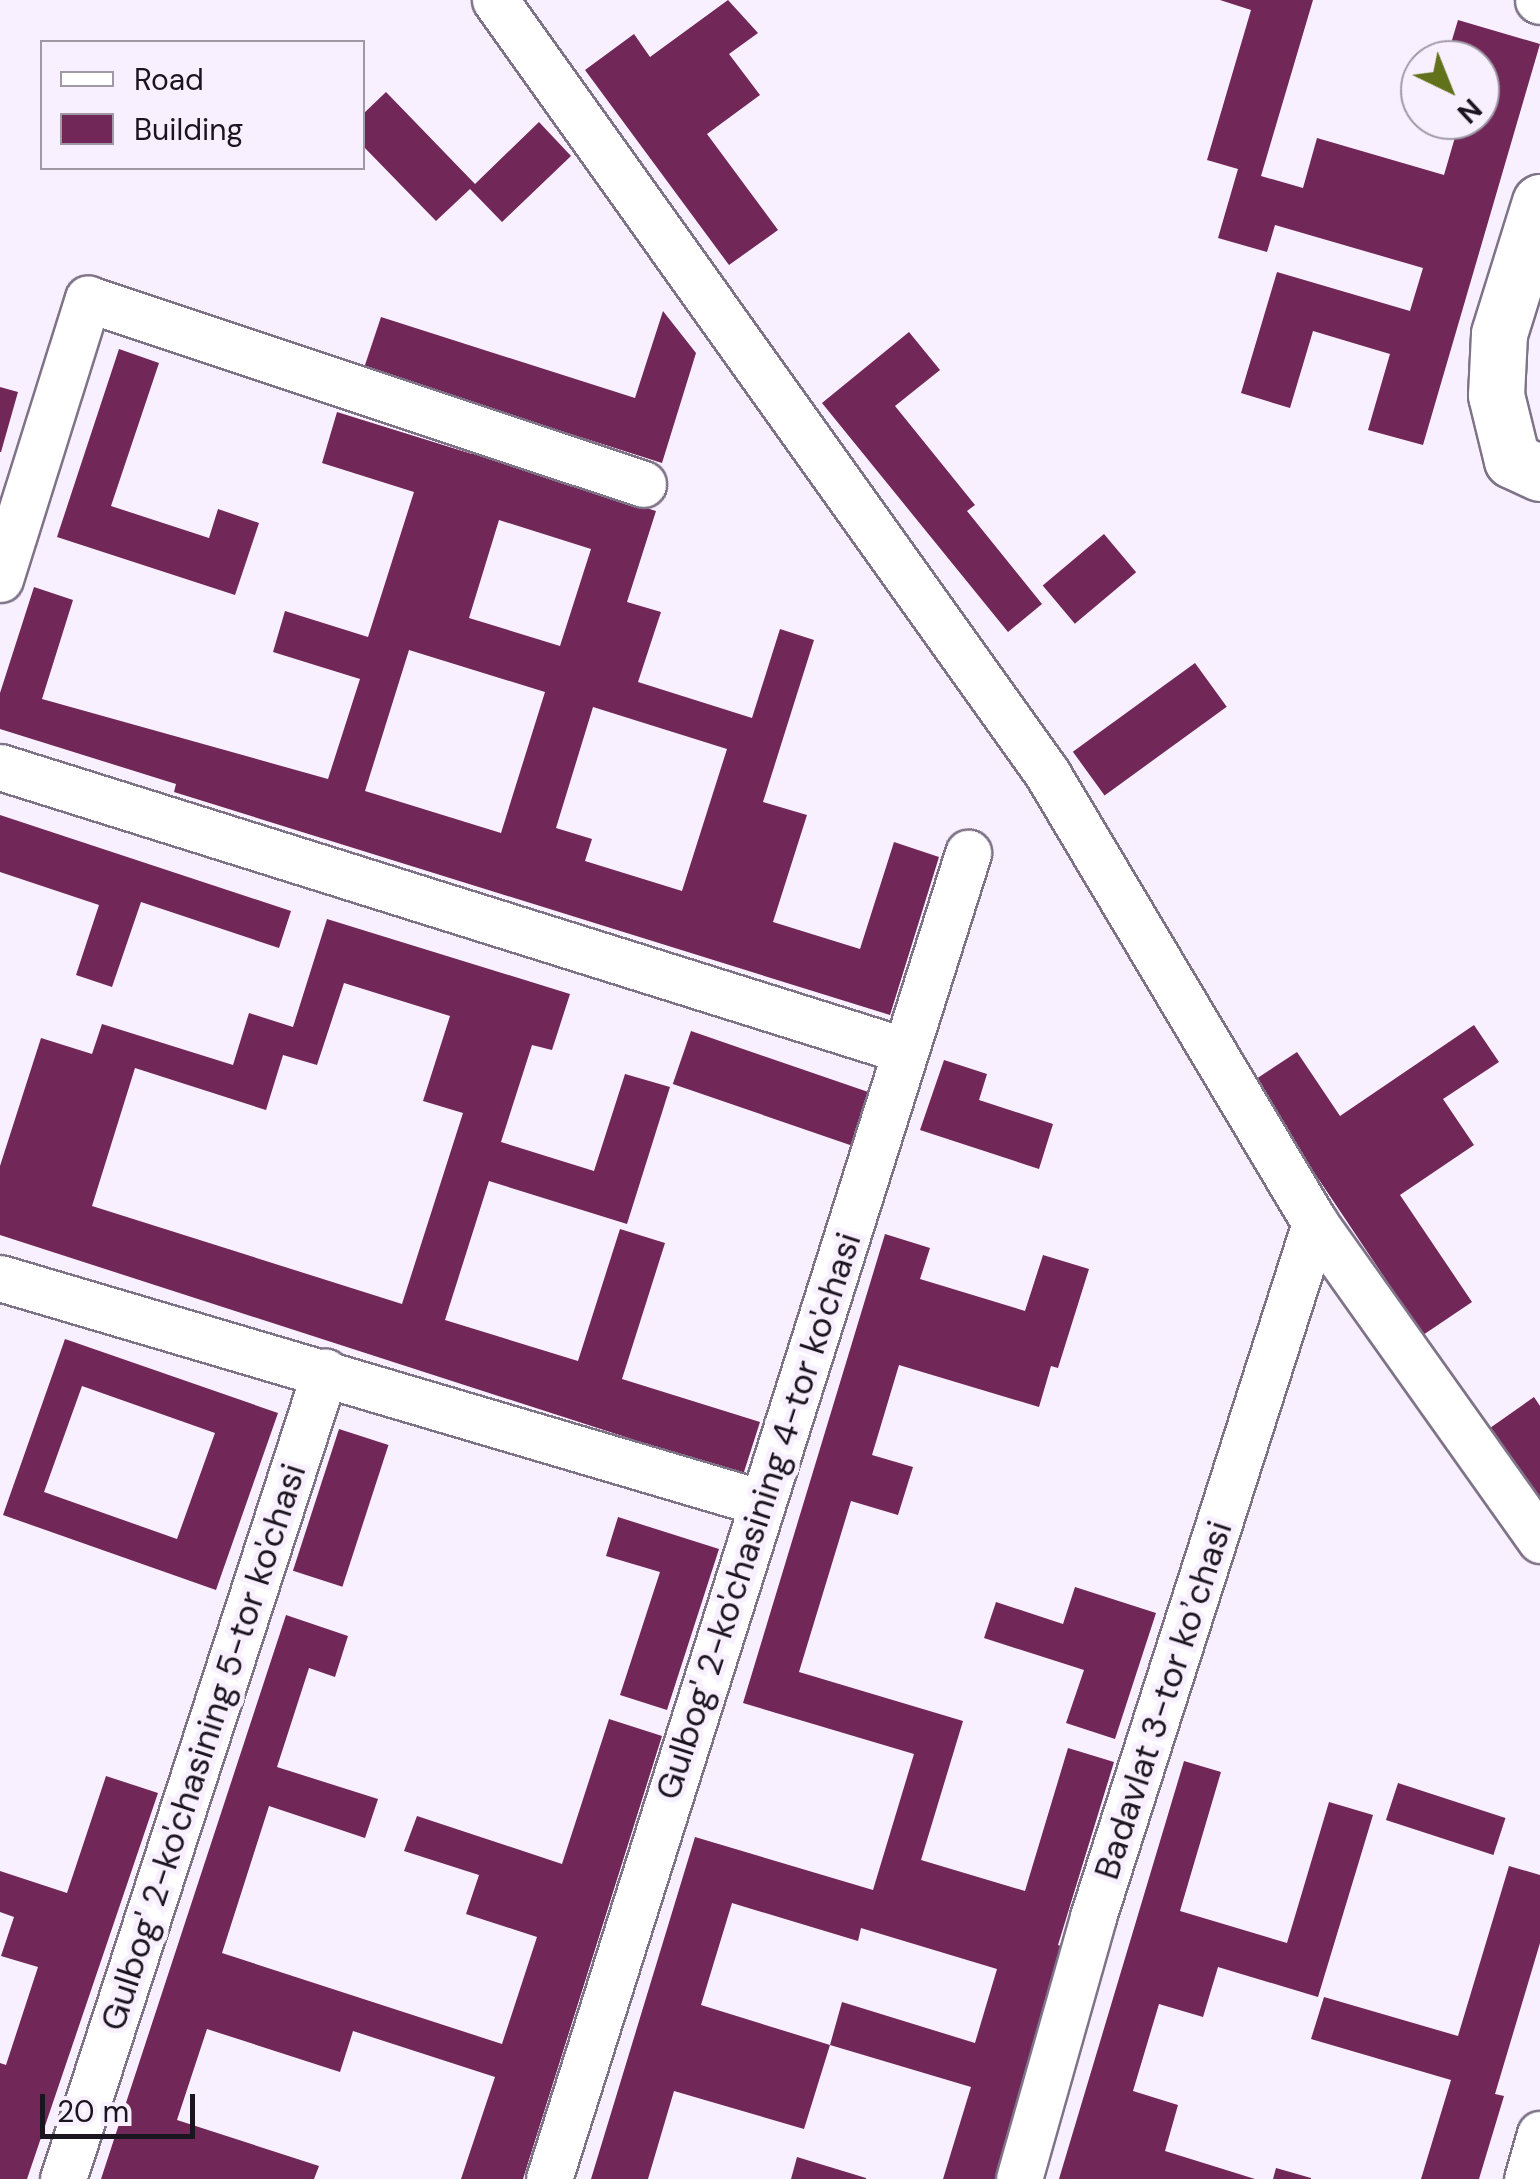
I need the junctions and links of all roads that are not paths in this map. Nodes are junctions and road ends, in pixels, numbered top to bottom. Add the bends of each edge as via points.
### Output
1 (495, 0) edge
2 (1540, 202) edge
3 (1540, 474) edge
4 (643, 484) dead end
5 (0, 579) edge
6 (0, 767) edge
7 (968, 853) dead end
8 (906, 1051) junction
9 (1315, 1223) junction
10 (0, 1278) edge
11 (325, 1371) junction
12 (762, 1503) junction
13 (1540, 1540) edge
14 (1540, 2134) edge
15 (63, 2179) edge
16 (549, 2179) edge
17 (1019, 2179) edge
18 (1527, 2179) edge

1 - 9 street via 1047,772
2 - 3 street via 1499,334 1496,395 1512,460
4 - 5 street via 88,299
6 - 8 street
7 - 8 street, Gulbog' 2-ko'chasining 4-tor ko'chasi
8 - 12 street, Gulbog' 2-ko'chasining 4-tor ko'chasi
9 - 13 street
9 - 17 street, Badavlat 3-tor koʼchasi via 1093,1917
10 - 11 street
11 - 12 street
11 - 15 street, Gulbog' 2-ko'chasining 5-tor ko'chasi
12 - 16 street, Gulbog' 2-ko'chasining 4-tor ko'chasi
14 - 18 street

